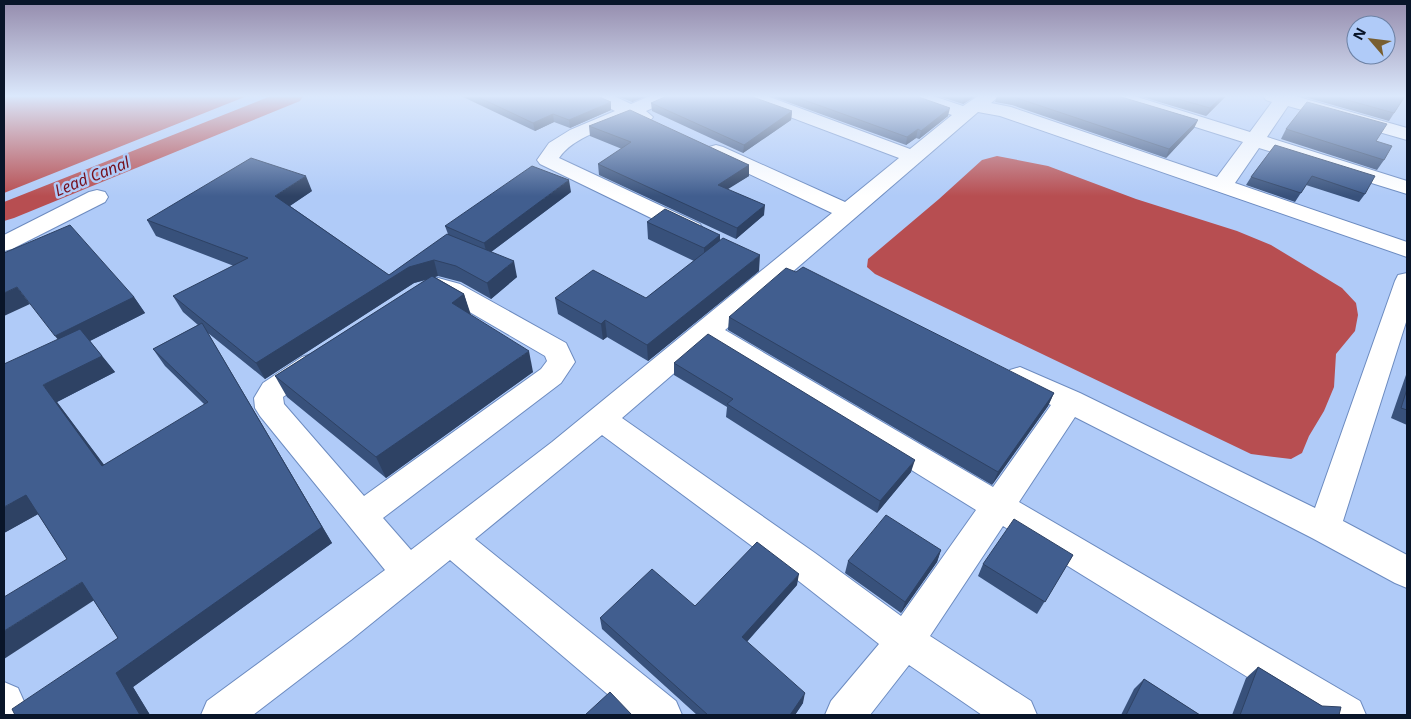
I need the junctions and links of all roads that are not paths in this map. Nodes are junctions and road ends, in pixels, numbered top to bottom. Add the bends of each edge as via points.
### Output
1 (588, 130) edge
2 (841, 130) edge
3 (947, 130) edge
4 (1058, 130) edge
5 (1224, 130) edge
6 (1260, 130) edge
7 (1392, 130) edge
8 (1407, 134) edge
9 (1254, 139) junction
10 (703, 145) edge
11 (914, 157) junction
12 (1222, 186) junction
13 (1407, 188) edge
14 (97, 197) dead end
15 (849, 212) junction
16 (709, 237) edge
17 (4, 244) edge
18 (1407, 250) edge
19 (777, 265) junction
20 (816, 275) edge
21 (1407, 281) edge
22 (408, 302) edge
23 (706, 331) junction
24 (336, 348) edge
25 (1000, 366) edge
26 (1070, 401) junction
27 (601, 419) junction
28 (996, 505) junction
29 (361, 516) junction
30 (1324, 528) junction
31 (450, 539) junction
32 (408, 572) junction
33 (1407, 572) edge
34 (905, 641) junction
35 (4, 702) edge
36 (238, 711) edge
37 (10, 715) edge
38 (662, 715) edge
39 (845, 715) edge
40 (1017, 715) edge
41 (1346, 715) edge

1 - 16 street via 556,147 546,160
2 - 11 street
3 - 11 street
4 - 12 street
5 - 9 street
6 - 9 street
7 - 8 street
9 - 12 street
9 - 13 street
10 - 15 street
11 - 15 street
12 - 18 street
14 - 17 street
15 - 19 street
19 - 20 street
19 - 23 street
21 - 30 street
22 - 29 street via 438,286 451,290 556,350 561,362 550,376
23 - 27 street
23 - 28 street
24 - 29 street via 273,390 268,398 270,408
25 - 26 street
26 - 28 street
26 - 30 street
27 - 31 street
27 - 34 street
28 - 34 street
28 - 41 street
29 - 32 street
30 - 33 street
31 - 32 street
31 - 38 street
32 - 36 street
34 - 39 street
34 - 40 street
35 - 37 street

